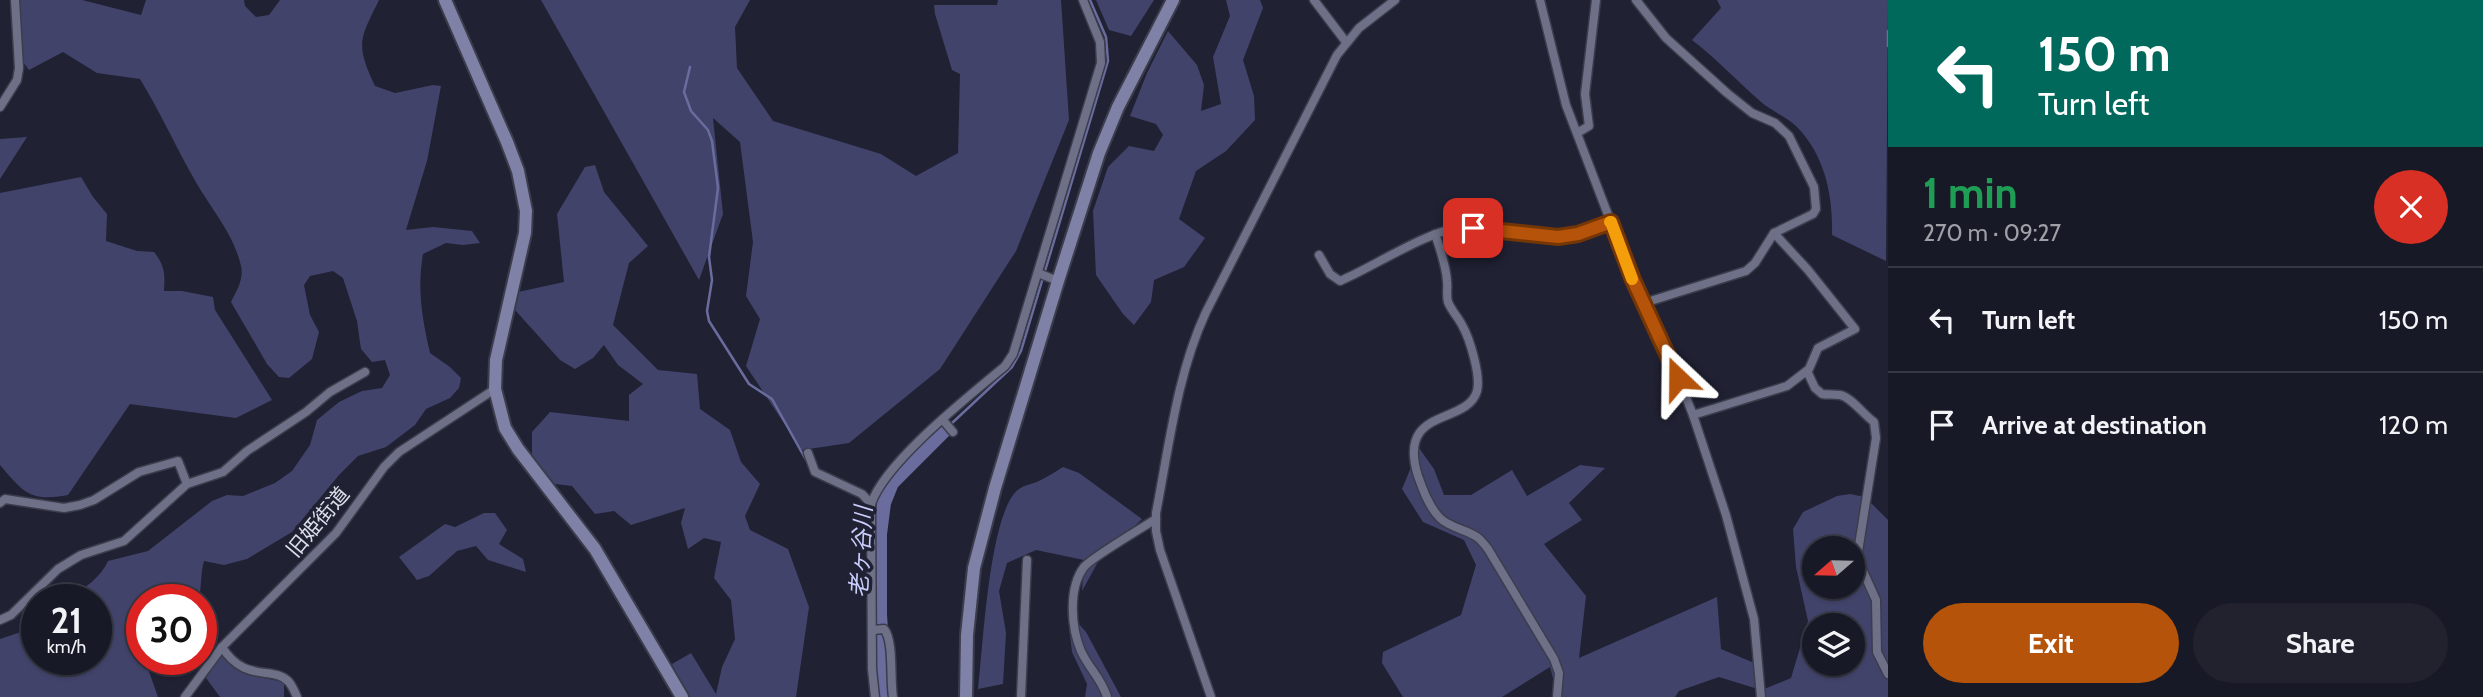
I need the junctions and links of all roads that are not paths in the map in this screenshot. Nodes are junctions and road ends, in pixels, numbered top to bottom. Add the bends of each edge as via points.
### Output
1 (15, 0) edge
2 (445, 0) edge
3 (1083, 0) edge
4 (1173, 0) edge
5 (1314, 0) edge
6 (1395, 0) edge
7 (1541, 0) edge
8 (1597, 0) edge
9 (1636, 0) edge
10 (1346, 42) junction
11 (0, 107) edge
12 (1577, 133) junction
13 (1611, 222) junction
14 (1774, 233) junction
15 (1435, 234) junction
16 (1319, 255) dead end
17 (1039, 274) junction
18 (1054, 280) junction
19 (1644, 303) junction
20 (1807, 371) junction
21 (365, 372) dead end
22 (495, 389) junction
23 (1693, 415) junction
24 (943, 420) junction
25 (953, 432) dead end
26 (808, 453) dead end
27 (187, 484) junction
28 (873, 499) junction
29 (0, 503) edge
30 (1156, 519) junction
31 (1027, 560) dead end
32 (0, 620) edge
33 (873, 630) junction
34 (222, 647) junction
35 (1888, 674) edge
36 (185, 697) edge
37 (297, 697) edge
38 (682, 697) edge
39 (875, 697) edge
40 (892, 697) edge
41 (966, 697) edge
42 (1021, 697) edge
43 (1107, 697) edge
44 (1211, 697) edge
45 (1557, 697) edge
46 (1761, 697) edge

1 - 11 street via 19,68
2 - 22 street via 507,142 526,211 496,359
3 - 17 street via 1100,42 1101,63
4 - 18 street via 1113,118
5 - 10 street
6 - 10 street
7 - 12 street
8 - 12 street via 1586,94 1589,126
9 - 14 street via 1666,38 1727,93 1789,136 1814,187 1816,209
10 - 30 street via 1197,330
12 - 13 street
13 - 15 street via 1558,237 1473,228
13 - 19 street
14 - 19 street via 1746,271
14 - 20 street via 1855,329 1818,348
15 - 16 street via 1340,281
15 - 45 street via 1445,265 1447,300 1464,327 1478,388 1468,404 1418,435 1413,460 1437,516 1477,537 1488,549 1554,659 1559,673
17 - 18 street
17 - 24 street via 1013,354
18 - 41 street via 974,568
19 - 23 street
20 - 23 street via 1787,386
20 - 35 street via 1822,394 1842,395 1874,422 1876,438 1857,558 1876,600 1877,652
21 - 27 street via 330,392 223,472
22 - 34 street, 旧姫街道 via 399,452 323,548
22 - 38 street via 505,428 595,549
23 - 46 street via 1746,584 1756,631
24 - 25 street
24 - 28 street via 897,464
26 - 28 street via 815,472
27 - 29 street via 178,461 139,472 80,505 64,508 5,499
27 - 32 street via 124,541 81,555 58,569 12,615
28 - 33 street
30 - 43 street via 1086,564 1077,580 1075,634
30 - 44 street via 1160,550
31 - 42 street
33 - 39 street
33 - 40 street via 884,629 890,641
34 - 36 street, 旧姫街道
34 - 37 street via 229,659 253,673 289,682

